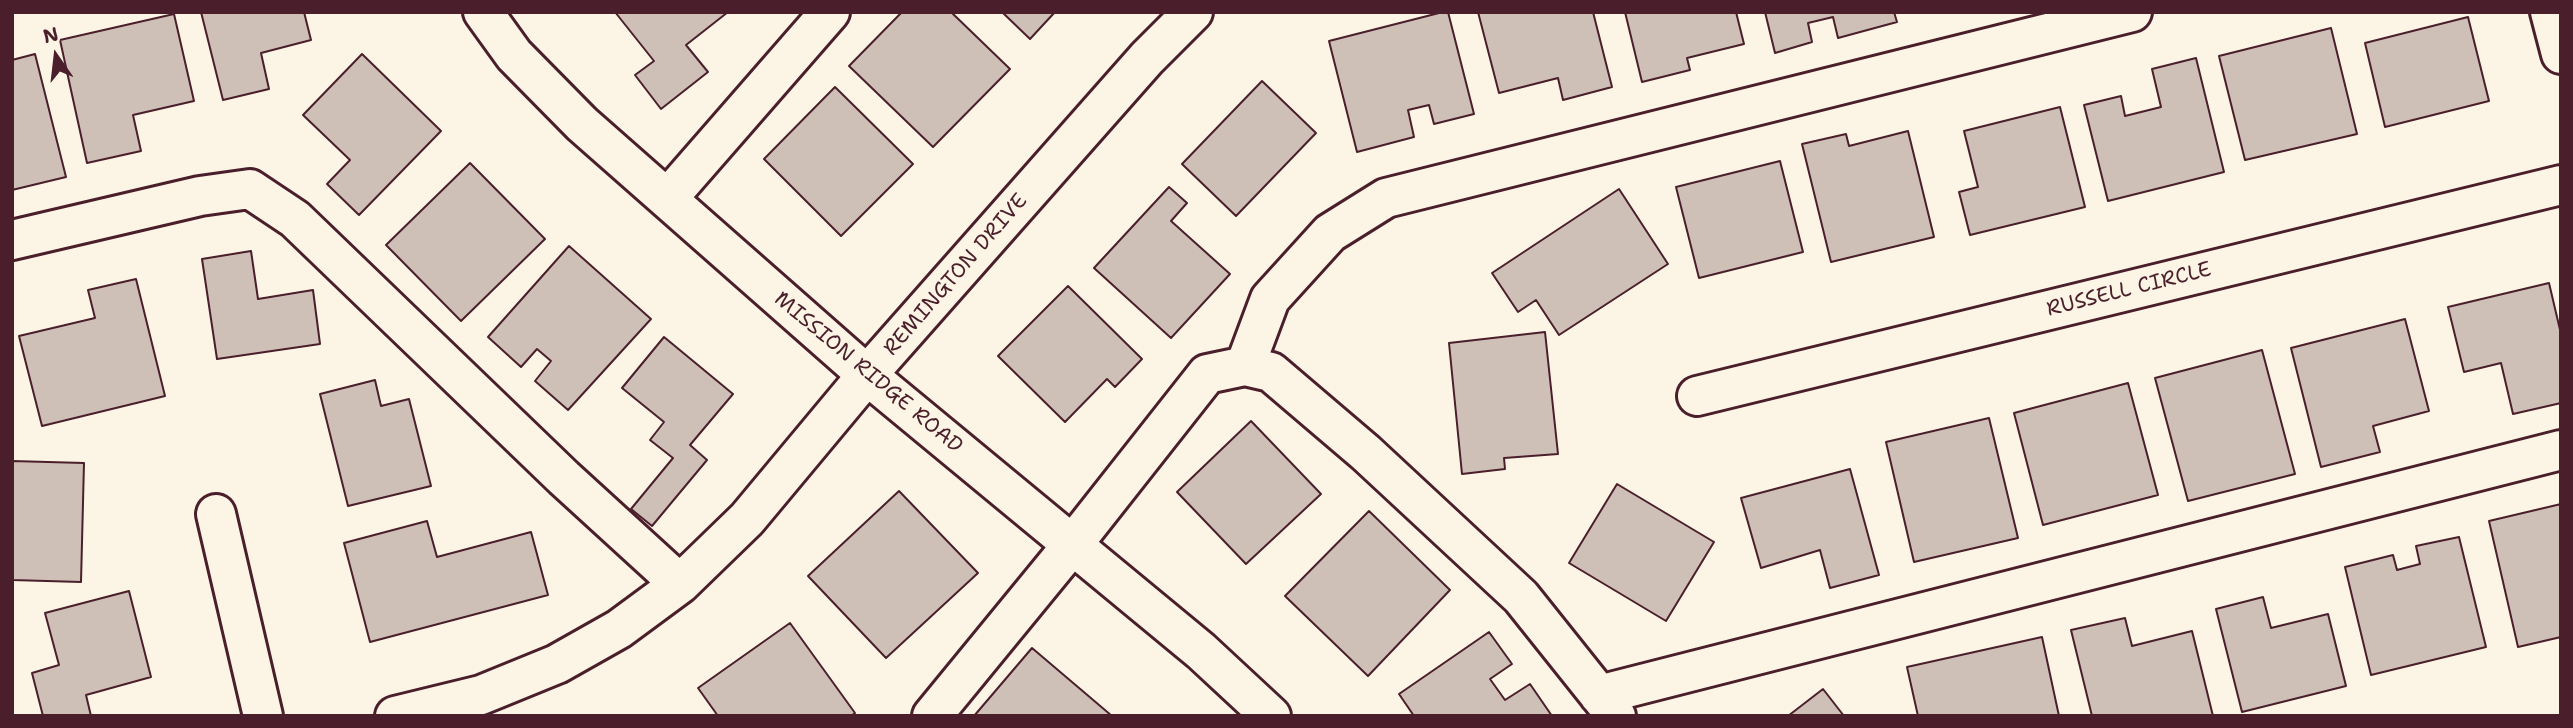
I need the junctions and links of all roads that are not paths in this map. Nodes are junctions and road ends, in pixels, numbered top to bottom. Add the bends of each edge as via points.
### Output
1 (483, 12) edge
2 (830, 12) edge
3 (1193, 12) edge
4 (2132, 12) edge
5 (2550, 12) edge
6 (2561, 54) edge
7 (2561, 185) edge
8 (667, 199) junction
9 (12, 240) edge
10 (1245, 366) junction
11 (867, 375) junction
12 (1697, 396) dead end
13 (2561, 450) edge
14 (216, 513) dead end
15 (1073, 544) junction
16 (680, 584) junction
17 (1608, 706) edge
18 (263, 716) edge
19 (395, 716) edge
20 (932, 716) edge
21 (1271, 716) edge

1 - 8 street, MISSION RIDGE ROAD via 514,55 582,124
2 - 8 street
3 - 11 street, REMINGTON DRIVE
4 - 10 street via 1387,198 1330,233 1270,299
5 - 6 street
7 - 12 street, RUSSELL CIRCLE
8 - 11 street, MISSION RIDGE ROAD
9 - 16 street via 200,196 250,189 295,219
10 - 15 street via 1207,374
10 - 17 street via 1271,372 1521,597
11 - 15 street, MISSION RIDGE ROAD
11 - 16 street, REMINGTON DRIVE via 747,519
13 - 17 street
14 - 18 street
15 - 20 street
15 - 21 street, MISSION RIDGE ROAD
16 - 19 street, REMINGTON DRIVE via 619,629 558,664 481,695

